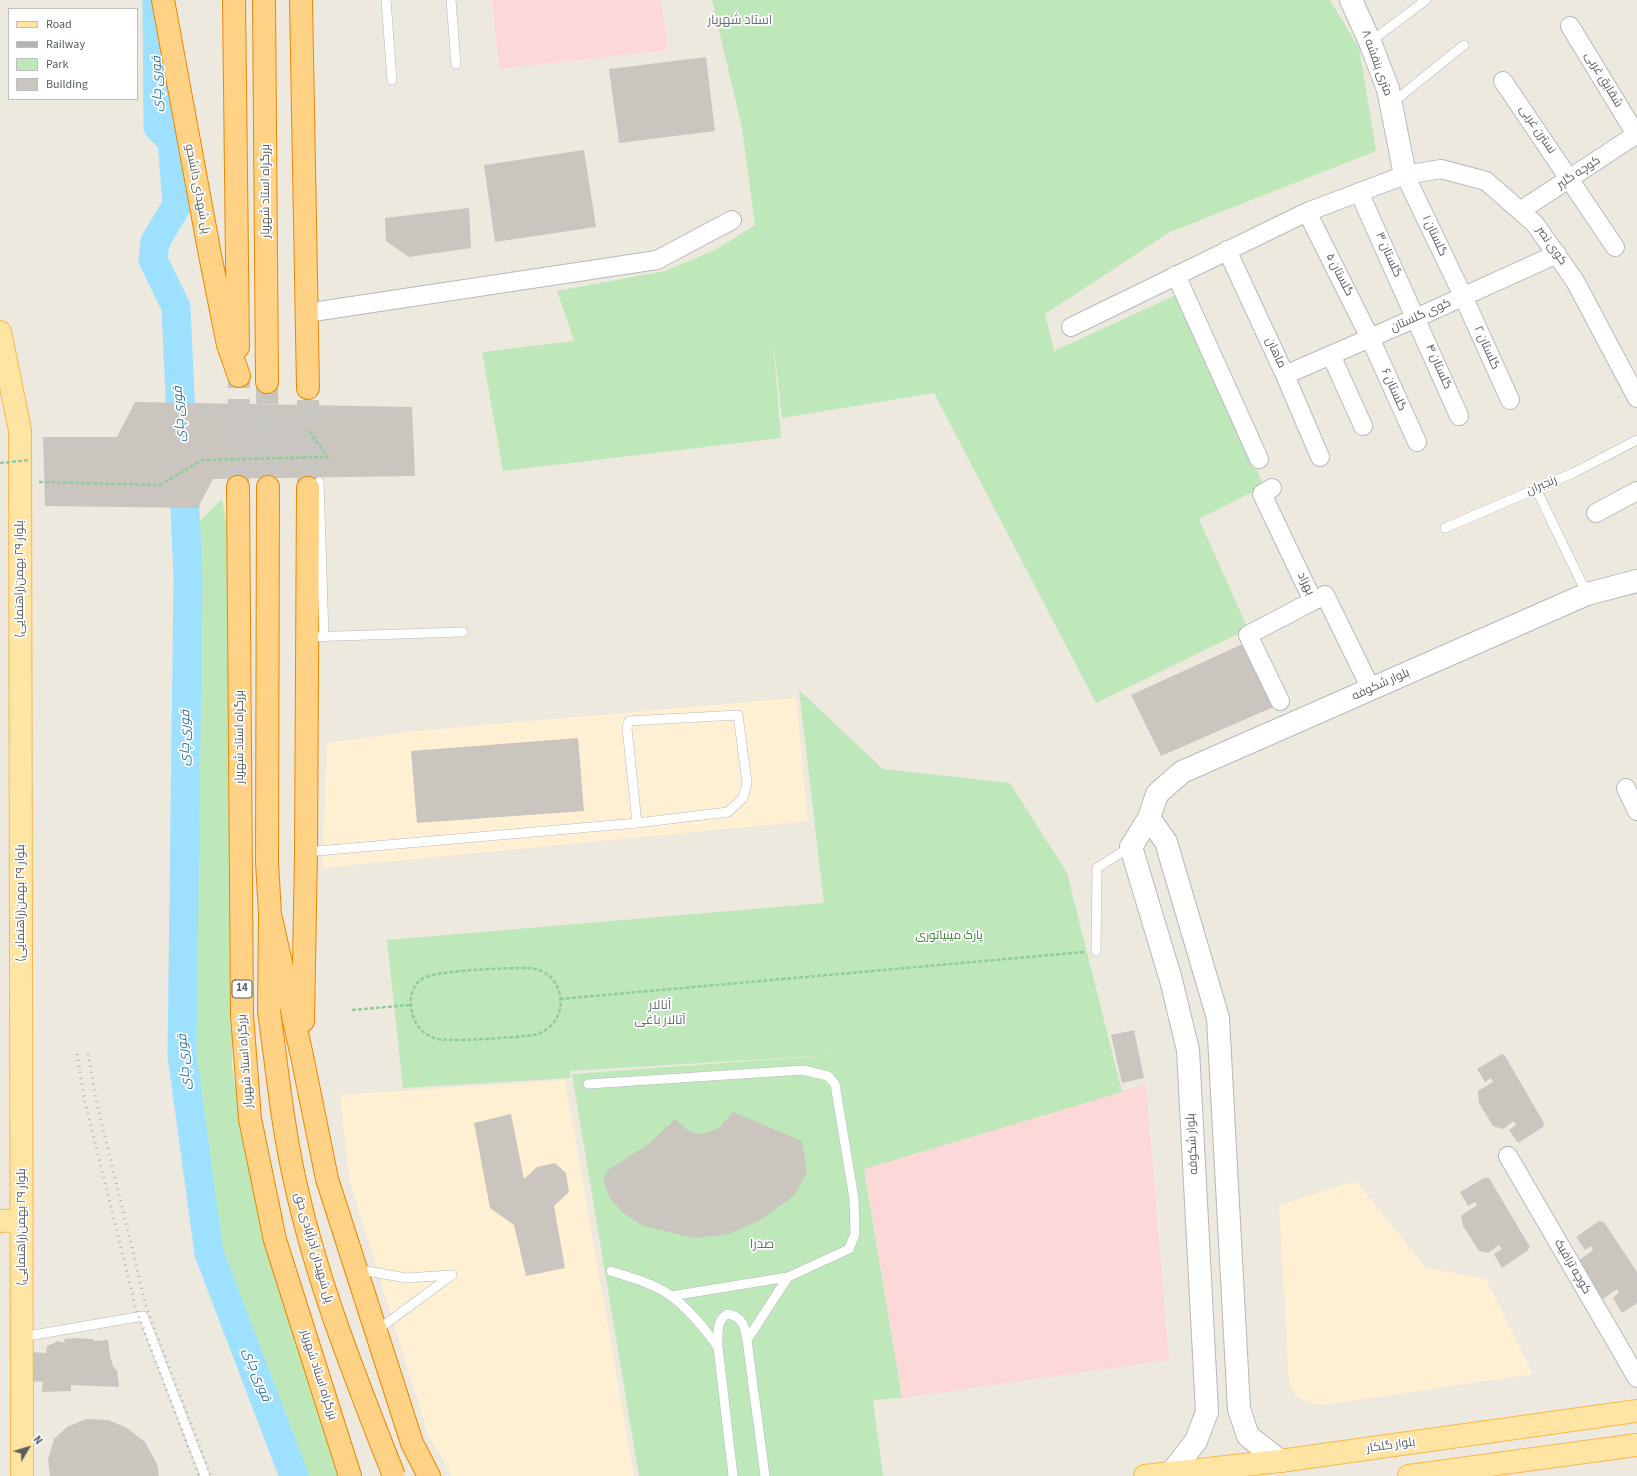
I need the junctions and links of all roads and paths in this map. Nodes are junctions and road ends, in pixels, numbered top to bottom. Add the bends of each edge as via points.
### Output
1 (163, 0) edge
2 (234, 0) edge
3 (264, 0) edge
4 (301, 0) edge
5 (386, 0) edge
6 (451, 0) edge
7 (1351, 0) edge
8 (1426, 0) edge
9 (1570, 26) dead end
10 (1370, 42) junction
11 (1464, 45) dead end
12 (456, 64) dead end
13 (392, 80) dead end
14 (1503, 81) dead end
15 (1391, 103) junction
16 (1637, 135) edge
17 (1406, 175) junction
18 (1570, 178) junction
19 (1359, 192) junction
20 (1520, 211) junction
21 (1307, 212) junction
22 (732, 220) dead end
23 (1615, 247) dead end
24 (1227, 250) junction
25 (1557, 254) junction
26 (1176, 275) junction
27 (1463, 296) junction
28 (306, 313) junction
29 (1416, 318) junction
30 (1071, 326) dead end
31 (0, 332) edge
32 (1370, 338) junction
33 (1331, 355) junction
34 (1285, 375) junction
35 (1631, 377) edge
36 (267, 382) tunnel mouth
37 (308, 388) tunnel mouth
38 (1637, 398) edge
39 (1510, 400) dead end
40 (1459, 416) dead end
41 (1363, 426) dead end
42 (308, 429) dead end
43 (1637, 440) edge
44 (1416, 442) dead end
45 (1320, 457) dead end
46 (1260, 459) dead end
47 (30, 460) dead end
48 (0, 463) edge
49 (20, 481) junction
50 (314, 485) tunnel mouth
51 (238, 487) tunnel mouth
52 (268, 487) tunnel mouth
53 (1272, 488) dead end
54 (1536, 488) junction
55 (1637, 491) edge
56 (1596, 513) dead end
57 (1445, 528) dead end
58 (1637, 581) edge
59 (1587, 594) junction
60 (1313, 601) junction
61 (463, 632) dead end
62 (316, 637) junction
63 (1371, 689) junction
64 (1280, 701) dead end
65 (1626, 788) dead end
66 (1637, 811) edge
67 (1149, 818) junction
68 (637, 823) junction
69 (1132, 846) junction
70 (306, 852) junction
71 (270, 914) junction
72 (1096, 951) joint
73 (560, 999) junction
74 (410, 1005) junction
75 (352, 1010) dead end
76 (302, 1056) junction
77 (588, 1084) dead end
78 (1508, 1156) dead end
79 (22, 1220) junction
80 (0, 1221) edge
81 (356, 1270) junction
82 (611, 1271) dead end
83 (788, 1277) junction
84 (671, 1296) junction
85 (376, 1331) junction
86 (22, 1337) junction
87 (747, 1340) junction
88 (718, 1347) junction
89 (1637, 1378) edge
90 (1239, 1409) junction
91 (1637, 1411) edge
92 (1207, 1412) junction
93 (412, 1443) junction
94 (1637, 1445) edge
95 (1280, 1461) junction
96 (1172, 1472) junction
97 (354, 1473) edge
98 (22, 1476) edge
99 (205, 1476) edge
100 (387, 1476) edge
101 (394, 1476) edge
102 (429, 1476) edge
103 (733, 1476) edge
104 (765, 1476) edge
105 (1145, 1476) edge
106 (1409, 1476) edge

1 - 2 highway, پل شهدای دانشجو via 228,345 239,376
3 - 36 highway, بزرگراه استاد شهریار
4 - 28 highway
5 - 13 lane
6 - 12 lane
7 - 10 main road, ۸ متری بنفشه
8 - 10 lane
9 - 16 street, شقایق غربی
10 - 15 main road, ۸ متری بنفشه
11 - 15 lane
14 - 18 street, نسترن غربی
15 - 17 main road, ۸ متری بنفشه
16 - 18 street, کوچه گلپر
17 - 19 street, کوی نصر
17 - 20 street, کوی نصر via 1441,170 1486,181
17 - 27 street, گلستان ۱
18 - 20 street, کوچه گلپر
18 - 23 street, نسترن غربی
19 - 21 street, کوی نصر
19 - 29 street, گلستان ۳
20 - 25 street, کوی نصر via 1535,224
21 - 24 street, کوی نصر
21 - 32 street, گلستان ۵
22 - 28 street via 657,260
24 - 26 street, کوی نصر
24 - 34 street, ماهان
25 - 27 street, کوی گلستان
25 - 35 street, کوی نصر
26 - 30 street, کوی نصر
26 - 46 street
27 - 29 street, کوی گلستان
27 - 39 street, گلستان ۲
28 - 37 highway
29 - 32 street, کوی گلستان
29 - 40 street, گلستان ۴
31 - 49 main road, بلوار ٢٩ بهمن(راهنمایی) via 20,430
32 - 33 street, کوی گلستان
32 - 44 street, گلستان ۶
33 - 34 street, کوی گلستان
33 - 41 street
34 - 45 street, ماهان
35 - 38 street, کوی نصر
42 - 49 path via 328,457 202,460 160,486
43 - 54 lane, رنجبران via 1573,473
47 - 48 path, bridge
49 - 79 main road, بلوار ٢٩ بهمن(راهنمایی)
50 - 62 highway
51 - 97 highway, بزرگراه استاد شهریار / 14 via 242,1015 250,1119 275,1240
52 - 71 highway via 267,862
53 - 60 street, بهزاد via 1262,494
54 - 57 lane, رنجبران
54 - 59 lane
55 - 56 street
58 - 59 main road, بلوار شکوفه
59 - 63 main road, بلوار شکوفه
60 - 63 street, بهزاد via 1325,595
60 - 64 street via 1248,634
61 - 62 lane
62 - 70 highway
63 - 67 main road, بلوار شکوفه via 1182,772 1157,794
65 - 66 street
67 - 69 main road, بلوار شکوفه
67 - 90 main road via 1166,842 1218,1018
68 - 68 lane via 728,812 743,798 747,783 738,715 630,721 628,728
68 - 70 lane
69 - 72 lane via 1097,868
69 - 92 main road, بلوار شکوفه via 1171,980 1188,1050
70 - 76 highway
71 - 76 highway
71 - 101 highway, پل شهیدان آذرآبادی حق, bridge via 270,1010 286,1139 306,1227 324,1290
72 - 73 path
73 - 74 path via 558,987 547,972 535,968 522,968 429,976 415,987
73 - 74 path via 560,1010 556,1020 538,1034 440,1040 430,1037 420,1029
74 - 75 path
76 - 81 highway via 327,1179
77 - 83 lane via 803,1070 828,1076 835,1084 854,1199 855,1234 849,1249
78 - 89 street, کوچه ترافیک
79 - 80 main road
79 - 86 main road, بلوار ٢٩ بهمن(راهنمایی)
81 - 85 highway
81 - 85 lane via 406,1278 452,1275
82 - 84 lane via 643,1281
83 - 84 lane
83 - 87 lane
84 - 88 lane
85 - 93 highway
86 - 98 main road, بلوار ٢٩ بهمن(راهنمایی)
86 - 99 lane via 144,1316
87 - 88 lane via 744,1324 739,1318 727,1314 722,1318 718,1328
87 - 104 lane
88 - 103 lane
90 - 92 main road via 1233,1417 1223,1420 1213,1418
90 - 95 main road via 1248,1436
91 - 95 main road, بلوار گلکار
92 - 96 main road, بلوار شکوفه via 1196,1441
93 - 100 highway via 406,1463
93 - 102 highway
94 - 106 main road
95 - 96 main road, بلوار گلکار
96 - 105 main road, بلوار گلکار

